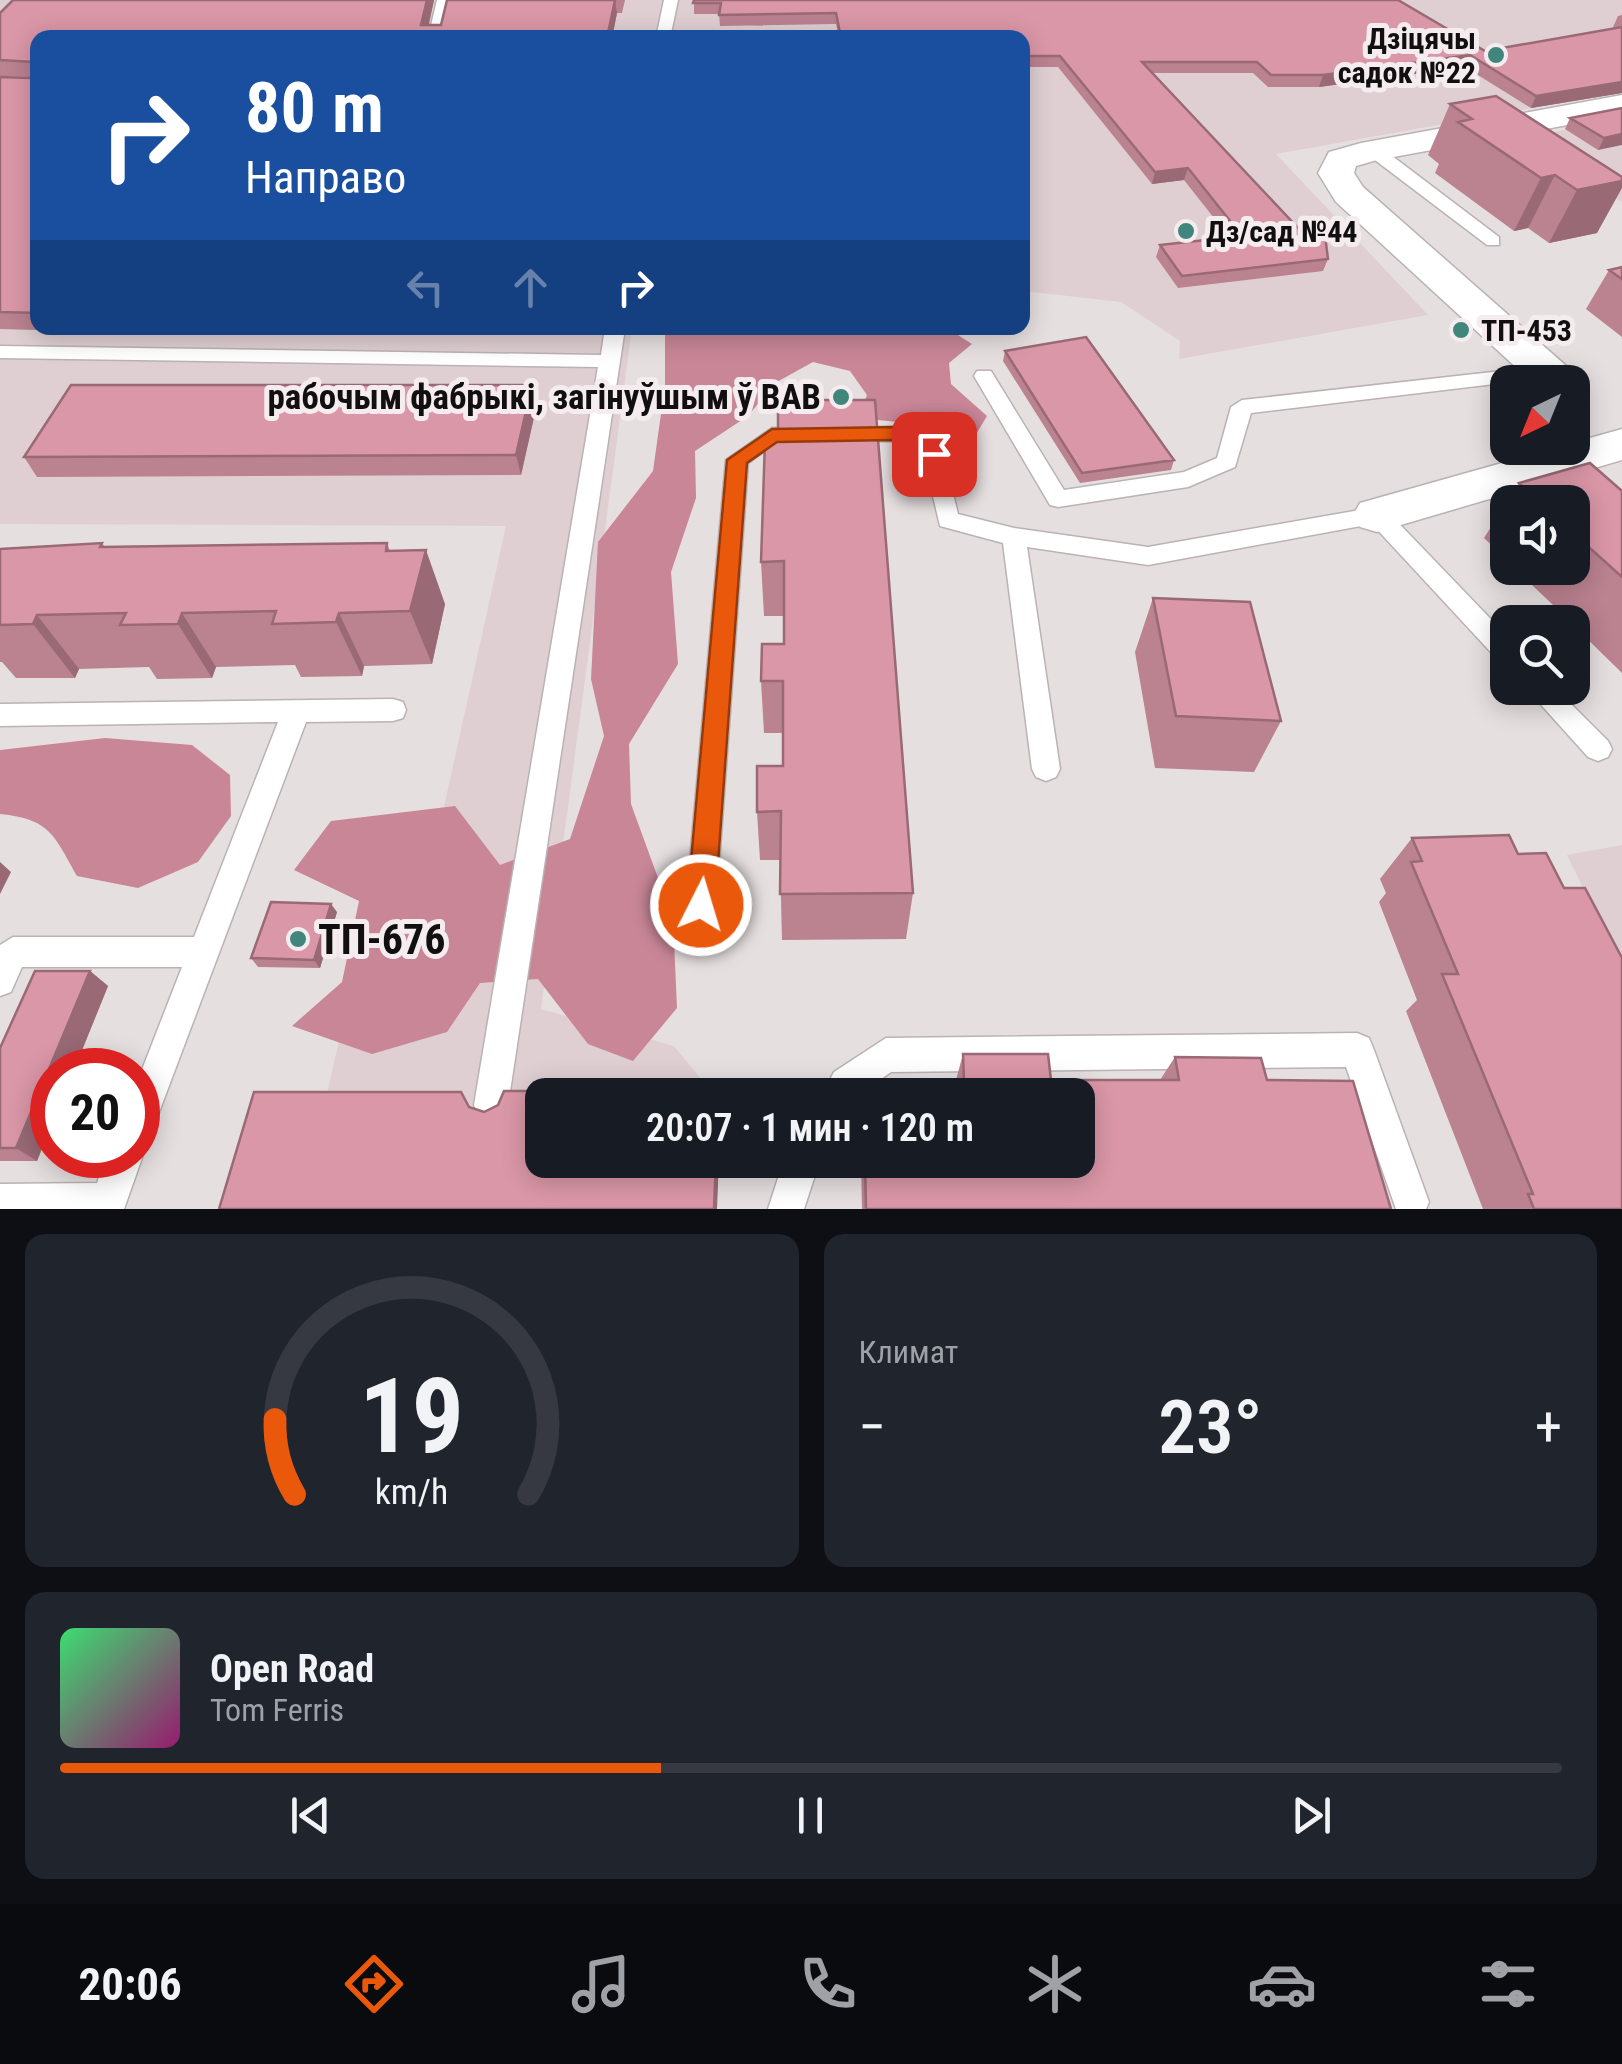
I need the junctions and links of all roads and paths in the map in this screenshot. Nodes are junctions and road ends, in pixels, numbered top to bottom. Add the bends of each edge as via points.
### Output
1 (444, 0) edge
2 (670, 0) edge
3 (436, 30) edge
4 (664, 30) edge
5 (1622, 105) edge
6 (1373, 150) junction
7 (1493, 241) dead end
8 (615, 335) edge
9 (0, 352) edge
10 (610, 361) junction
11 (1538, 365) edge
12 (984, 376) dead end
13 (1490, 389) edge
14 (1590, 414) edge
15 (1621, 443) edge
16 (1377, 516) junction
17 (1014, 537) junction
18 (1490, 635) edge
19 (1556, 705) edge
20 (394, 710) dead end
21 (296, 712) junction
22 (0, 715) edge
23 (1598, 749) dead end
24 (1046, 769) dead end
25 (701, 905) dead end
26 (203, 952) junction
27 (0, 980) edge
28 (160, 1065) edge
29 (854, 1078) edge
30 (491, 1105) edge
31 (117, 1178) edge
32 (796, 1178) edge
33 (0, 1202) edge
34 (1411, 1202) dead end
35 (107, 1205) edge
36 (786, 1209) edge

1 - 3 lane
2 - 4 lane
5 - 6 street
6 - 7 lane
6 - 11 street via 1341,159 1336,173 1349,194
8 - 10 lane
9 - 10 lane
10 - 30 lane
12 - 13 lane via 1058,499 1188,479 1227,462 1242,408
14 - 15 street
15 - 16 street
16 - 17 lane via 1148,556
16 - 18 lane
17 - 24 lane
17 - 25 lane via 948,520 934,454 896,434 772,436 738,460
19 - 23 lane
20 - 21 lane
21 - 22 lane
21 - 26 lane
26 - 27 lane via 14,952
26 - 28 lane
29 - 34 lane via 886,1055 1357,1050
31 - 35 lane
32 - 36 lane
33 - 35 lane

